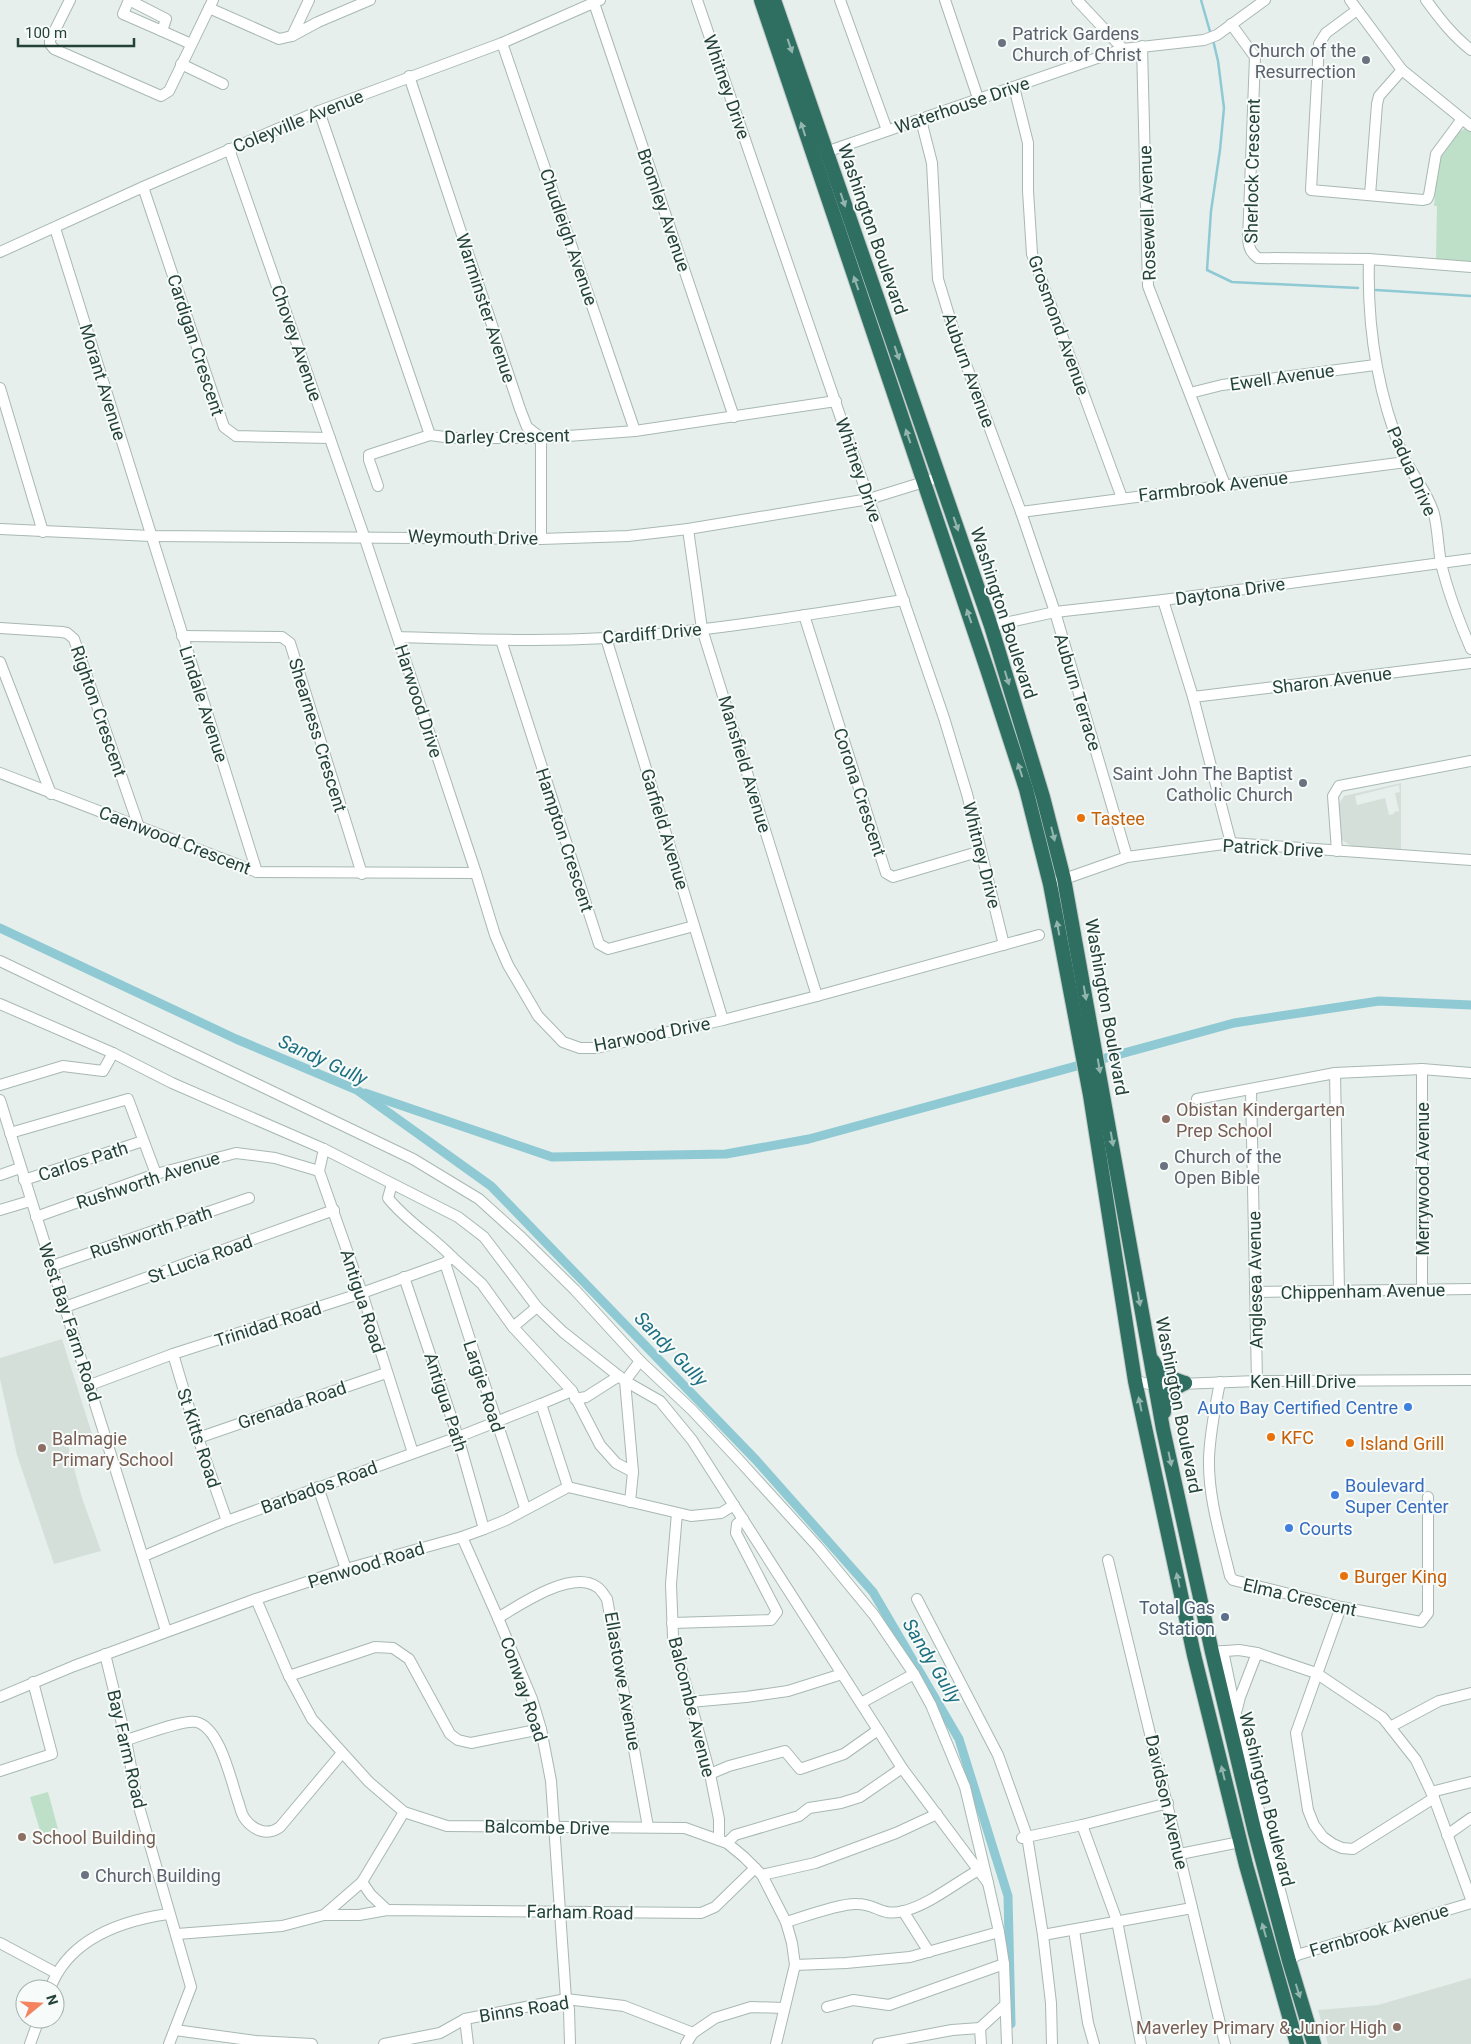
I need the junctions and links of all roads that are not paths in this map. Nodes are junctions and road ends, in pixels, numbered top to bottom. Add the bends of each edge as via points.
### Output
1 (70, 0) edge
2 (129, 0) edge
3 (309, 0) edge
4 (370, 0) edge
5 (697, 0) edge
6 (761, 0) edge
7 (774, 0) edge
8 (840, 0) edge
9 (945, 0) edge
10 (1077, 0) edge
11 (1264, 0) edge
12 (1350, 0) edge
13 (1426, 0) edge
14 (597, 1) edge
15 (211, 4) edge
16 (1357, 10) junction
17 (1231, 24) junction
18 (162, 31) junction
19 (292, 36) junction
20 (502, 43) junction
21 (191, 44) junction
22 (1142, 46) junction
23 (1124, 49) junction
24 (1471, 50) edge
25 (181, 64) junction
26 (1402, 70) junction
27 (409, 76) junction
28 (223, 84) dead end
29 (1014, 88) junction
30 (978, 98) junction
31 (319, 111) junction
32 (1462, 119) junction
33 (921, 120) junction
34 (1471, 126) edge
35 (887, 130) junction
36 (229, 149) junction
37 (826, 152) junction
38 (143, 187) junction
39 (1370, 195) junction
40 (55, 228) junction
41 (0, 252) edge
42 (1369, 259) junction
43 (1471, 267) edge
44 (1375, 365) junction
45 (0, 388) edge
46 (1190, 393) junction
47 (836, 401) junction
48 (734, 416) junction
49 (636, 431) junction
50 (430, 436) junction
51 (330, 438) junction
52 (541, 438) junction
53 (1406, 462) junction
54 (940, 477) junction
55 (924, 483) junction
56 (1225, 485) junction
57 (378, 486) dead end
58 (1122, 498) junction
59 (869, 499) junction
60 (1021, 512) junction
61 (0, 529) edge
62 (688, 529) junction
63 (43, 532) junction
64 (151, 536) junction
65 (364, 536) junction
66 (541, 538) junction
67 (1471, 559) edge
68 (1441, 562) junction
69 (904, 600) junction
70 (1163, 600) junction
71 (1055, 612) junction
72 (804, 615) junction
73 (990, 626) junction
74 (0, 628) edge
75 (702, 629) junction
76 (182, 636) junction
77 (398, 636) junction
78 (606, 638) junction
79 (501, 640) junction
80 (1471, 649) edge
81 (0, 662) edge
82 (1471, 663) edge
83 (1193, 697) junction
84 (1471, 761) edge
85 (0, 773) edge
86 (51, 794) junction
87 (139, 827) junction
88 (1231, 843) junction
89 (1337, 851) junction
90 (981, 852) junction
91 (1127, 857) junction
92 (1471, 860) edge
93 (257, 872) junction
94 (476, 873) junction
95 (362, 874) junction
96 (1064, 879) junction
97 (1050, 884) junction
98 (694, 926) junction
99 (1039, 935) dead end
100 (1004, 945) junction
101 (0, 961) edge
102 (817, 996) junction
103 (0, 1004) edge
104 (723, 1020) junction
105 (113, 1053) junction
106 (1422, 1069) junction
107 (1335, 1073) junction
108 (1471, 1073) edge
109 (0, 1085) edge
110 (1251, 1089) junction
111 (1097, 1093) junction
112 (1197, 1099) dead end
113 (0, 1100) edge
114 (6, 1130) edge
115 (143, 1141) junction
116 (324, 1149) junction
117 (20, 1168) junction
118 (319, 1171) junction
119 (156, 1174) junction
120 (0, 1175) edge
121 (24, 1180) junction
122 (392, 1184) junction
123 (249, 1198) dead end
124 (30, 1201) junction
125 (0, 1210) edge
126 (334, 1210) junction
127 (36, 1217) junction
128 (448, 1260) junction
129 (52, 1266) junction
130 (404, 1277) junction
131 (1471, 1289) edge
132 (1422, 1290) junction
133 (1339, 1291) junction
134 (1255, 1292) junction
135 (362, 1293) junction
136 (65, 1307) junction
137 (537, 1307) junction
138 (513, 1327) junction
139 (1146, 1338) junction
140 (172, 1354) junction
141 (640, 1361) junction
142 (386, 1373) junction
143 (622, 1378) junction
144 (1471, 1380) edge
145 (1257, 1381) junction
146 (1135, 1382) junction
147 (1220, 1382) junction
148 (1184, 1383) junction
149 (90, 1385) junction
150 (1154, 1385) junction
151 (573, 1395) junction
152 (541, 1404) junction
153 (496, 1423) junction
154 (1163, 1429) junction
155 (458, 1437) junction
156 (198, 1438) junction
157 (413, 1453) junction
158 (633, 1472) junction
159 (318, 1487) junction
160 (568, 1487) junction
161 (1428, 1497) dead end
162 (630, 1502) junction
163 (734, 1505) junction
164 (525, 1508) junction
165 (677, 1513) junction
166 (743, 1519) junction
167 (227, 1521) junction
168 (484, 1529) junction
169 (462, 1536) junction
170 (144, 1556) junction
171 (1108, 1560) dead end
172 (346, 1569) junction
173 (256, 1599) junction
174 (917, 1599) dead end
175 (1341, 1607) junction
176 (498, 1618) junction
177 (672, 1623) junction
178 (166, 1630) junction
179 (1218, 1652) junction
180 (1257, 1653) junction
181 (105, 1654) junction
182 (1316, 1673) junction
183 (842, 1674) junction
184 (914, 1674) junction
185 (288, 1676) junction
186 (34, 1682) junction
187 (1471, 1693) edge
188 (0, 1698) edge
189 (690, 1702) junction
190 (861, 1703) junction
191 (1237, 1712) junction
192 (1390, 1727) junction
193 (541, 1729) junction
194 (878, 1730) junction
195 (126, 1740) junction
196 (342, 1753) junction
197 (902, 1768) junction
198 (0, 1772) edge
199 (710, 1774) junction
200 (1471, 1782) edge
201 (1432, 1795) junction
202 (1168, 1803) junction
203 (404, 1812) junction
204 (936, 1814) junction
205 (1471, 1818) edge
206 (1082, 1825) junction
207 (648, 1827) junction
208 (555, 1828) junction
209 (1447, 1834) junction
210 (1024, 1837) junction
211 (723, 1842) junction
212 (1240, 1842) junction
213 (1180, 1854) junction
214 (759, 1871) junction
215 (978, 1871) junction
216 (362, 1882) junction
217 (988, 1883) junction
218 (1471, 1899) edge
219 (1471, 1903) edge
220 (1192, 1908) junction
221 (387, 1910) junction
222 (560, 1911) junction
223 (904, 1911) junction
224 (168, 1914) junction
225 (324, 1915) junction
226 (1117, 1921) junction
227 (786, 1922) junction
228 (1074, 1930) junction
229 (999, 1932) junction
230 (177, 1934) junction
231 (1042, 1935) junction
232 (0, 1942) edge
233 (929, 1952) junction
234 (1293, 1958) junction
235 (795, 1964) junction
236 (1004, 1964) junction
237 (56, 1973) junction
238 (54, 1979) edge
239 (566, 1999) junction
240 (1004, 2006) junction
241 (827, 2007) dead end
242 (784, 2008) junction
243 (465, 2019) junction
244 (980, 2028) junction
245 (35, 2029) edge
246 (175, 2030) junction
247 (693, 2033) junction
248 (256, 2042) edge
249 (30, 2044) edge
250 (169, 2044) edge
251 (312, 2044) edge
252 (384, 2044) edge
253 (468, 2044) edge
254 (570, 2044) edge
255 (686, 2044) edge
256 (776, 2044) edge
257 (878, 2044) edge
258 (981, 2044) edge
259 (1007, 2044) edge
260 (1052, 2044) edge
261 (1094, 2044) edge
262 (1141, 2044) edge
263 (1225, 2044) edge
264 (1297, 2044) edge
265 (1314, 2044) edge

1 - 25 street via 50,40 54,49 161,96 169,90
2 - 18 street via 166,19
2 - 18 street via 123,14
3 - 19 street
4 - 19 street
5 - 47 street, Whitney Drive
55 -> 6 highway, Washington Boulevard
7 -> 37 highway, Washington Boulevard
8 - 35 street
9 - 30 street
10 - 23 street
11 - 17 street, Waterhouse Drive
12 - 16 street
13 - 24 street via 1446,27
14 - 20 street, Coleyville Avenue
14 - 48 street, Bromley Avenue
15 - 19 street via 279,38
15 - 21 street
16 - 26 street
16 - 39 street via 1326,33 1319,44 1311,187 1314,191
17 - 22 street, Waterhouse Drive via 1204,40
17 - 42 street, Sherlock Crescent via 1254,57 1250,250 1258,258
18 - 21 street
20 - 27 street, Coleyville Avenue
20 - 49 street, Chudleigh Avenue
21 - 25 street
22 - 23 street, Waterhouse Drive
22 - 46 street, Rosewell Avenue via 1148,286
23 - 29 street, Waterhouse Drive
25 - 28 street
26 - 32 street
26 - 39 street via 1379,96
27 - 31 street, Coleyville Avenue
27 - 52 street, Warminster Avenue via 520,409 528,427
29 - 30 street, Waterhouse Drive
29 - 58 street, Grosmond Avenue via 1028,143 1032,254
30 - 33 street, Waterhouse Drive
31 - 36 street, Coleyville Avenue
31 - 50 street, Darley Crescent
32 - 34 street
32 - 39 street via 1436,154 1427,199
33 - 35 street, Waterhouse Drive
33 - 60 street, Auburn Avenue via 932,163 938,279
35 - 37 street, Waterhouse Drive
36 - 38 street, Coleyville Avenue
36 - 51 street, Chovey Avenue
37 -> 54 highway, Washington Boulevard
38 - 40 street, Coleyville Avenue
38 - 51 street, Cardigan Crescent via 224,427 236,436
40 - 41 street, Coleyville Avenue
40 - 64 street, Morant Avenue
42 - 43 street, Sherlock Crescent
42 - 44 street, Padua Drive via 1368,300
44 - 46 street, Ewell Avenue via 1222,385
44 - 53 street, Padua Drive via 1392,427
45 - 63 street
46 - 56 street, Rosewell Avenue
47 - 48 street, Darley Crescent
47 - 59 street, Whitney Drive
48 - 49 street, Darley Crescent
49 - 52 street, Darley Crescent
50 - 52 street, Darley Crescent
50 - 57 street via 369,455
51 - 65 street, Chovey Avenue
52 - 66 street
53 - 56 street, Farmbrook Avenue
53 - 68 street, Padua Drive via 1434,513
54 - 55 street, Weymouth Drive
54 -> 73 highway, Washington Boulevard
55 - 59 street, Weymouth Drive
97 -> 55 highway, Washington Boulevard via 1026,790
56 - 58 street, Farmbrook Avenue
58 - 60 street, Farmbrook Avenue
59 - 62 street, Weymouth Drive
59 - 69 street, Whitney Drive
60 - 71 street, Auburn Avenue
61 - 63 street, Weymouth Drive
62 - 66 street, Weymouth Drive via 628,536
62 - 75 street, Mansfield Avenue
63 - 64 street, Weymouth Drive
64 - 65 street, Weymouth Drive
64 - 76 street, Lindale Avenue
65 - 66 street, Weymouth Drive
65 - 77 street, Harwood Drive
67 - 68 street, Daytona Drive
68 - 70 street, Daytona Drive
68 - 80 street, Padua Drive via 1454,608
69 - 72 street, Cardiff Drive
69 - 90 street, Whitney Drive via 947,727
70 - 71 street, Daytona Drive
70 - 83 street
71 - 73 street, Daytona Drive
71 - 91 street, Auburn Terrace
72 - 75 street, Cardiff Drive
72 - 90 street, Corona Crescent via 886,873 893,877
73 -> 96 highway, Washington Boulevard via 1043,797
74 - 87 street, Righton Crescent via 62,632 74,639
75 - 78 street, Cardiff Drive
75 - 102 street, Mansfield Avenue
76 - 93 street, Lindale Avenue
76 - 95 street, Shearness Crescent via 282,637 290,643
77 - 79 street, Cardiff Drive
77 - 94 street, Harwood Drive
78 - 79 street, Cardiff Drive
78 - 98 street, Garfield Avenue
79 - 98 street, Hampton Crescent via 599,944 608,948
81 - 86 street
82 - 83 street, Sharon Avenue
83 - 88 street
84 - 89 street via 1339,786 1333,796
85 - 86 street, Caenwood Crescent
86 - 87 street, Caenwood Crescent
87 - 93 street, Caenwood Crescent
88 - 89 street, Patrick Drive
88 - 91 street, Patrick Drive
89 - 92 street, Patrick Drive
90 - 100 street, Whitney Drive
91 - 96 street, Patrick Drive
93 - 95 street, Caenwood Crescent
94 - 95 street, Caenwood Crescent
94 - 104 street, Harwood Drive via 495,935 508,964 538,1016 563,1042 580,1048 596,1048
96 - 97 street, Patrick Drive
96 -> 111 highway, Washington Boulevard via 1094,1040
111 -> 97 highway, Washington Boulevard via 1080,1045
98 - 104 street, Garfield Avenue
99 - 100 street, Harwood Drive
100 - 102 street, Harwood Drive
101 - 141 street via 414,1159 479,1199 575,1290
102 - 104 street, Harwood Drive
103 - 105 street
105 - 109 street via 103,1071 63,1066
105 - 116 street via 172,1083
106 - 107 street
106 - 108 street
106 - 132 street, Merrywood Avenue
107 - 110 street
107 - 133 street
110 - 112 street
110 - 134 street, Anglesea Avenue
111 -> 139 highway, Washington Boulevard
111 - 146 highway, Washington Boulevard
113 - 114 street, West Bay Farm Road
114 - 115 street via 128,1100
114 - 117 street, West Bay Farm Road
115 - 119 street
115 - 121 street, Carlos Path
116 - 118 street
116 - 122 street
117 - 120 street
117 - 121 street, West Bay Farm Road
118 - 119 street, Rushworth Avenue via 275,1158 236,1153
118 - 126 street, Antigua Road
119 - 127 street, Rushworth Avenue
121 - 124 street, West Bay Farm Road
122 - 128 street via 388,1198 441,1245
122 - 137 street via 458,1217 484,1237
123 - 129 street, Rushworth Path
124 - 125 street
124 - 127 street, West Bay Farm Road
126 - 135 street, Antigua Road
126 - 136 street, St Lucia Road
127 - 129 street, West Bay Farm Road
128 - 130 street, Trinidad Road
128 - 138 street via 482,1284
128 - 153 street, Largie Road
129 - 136 street, West Bay Farm Road
130 - 135 street, Trinidad Road
130 - 155 street, Antigua Path
131 - 132 street, Chippenham Avenue
132 - 133 street, Chippenham Avenue
133 - 134 street, Chippenham Avenue
134 - 145 street, Anglesea Avenue
135 - 140 street, Trinidad Road
135 - 142 street, Antigua Road
136 - 149 street, West Bay Farm Road
137 - 138 street
137 - 143 street via 563,1332
138 - 151 street
139 - 148 highway via 1153,1363 1160,1374
139 - 150 highway, Washington Boulevard
140 - 149 street, Trinidad Road
140 - 156 street, St Kitts Road
141 - 143 street, Barbados Road
141 - 184 street via 692,1410 818,1547 874,1615
142 - 156 street, Grenada Road
142 - 157 street, Antigua Road
143 - 151 street, Barbados Road via 586,1397
143 - 158 street
143 - 163 street via 660,1401 692,1440
144 - 145 street, Ken Hill Drive
145 - 147 street, Ken Hill Drive
146 - 150 street, Ken Hill Drive
212 -> 146 highway, Washington Boulevard via 1194,1655
147 - 148 street, Ken Hill Drive
147 - 175 street, Elma Crescent via 1209,1460 1211,1489 1232,1580
148 - 150 street, Ken Hill Drive
148 - 154 highway via 1164,1399
149 - 170 street, West Bay Farm Road
150 - 154 highway, Washington Boulevard
151 - 152 street, Barbados Road
151 - 158 street via 600,1445 616,1463
152 - 153 street, Barbados Road
152 - 160 street
153 - 155 street, Barbados Road
153 - 164 street, Largie Road
154 -> 179 highway, Washington Boulevard
155 - 157 street, Barbados Road
155 - 168 street, Antigua Path
156 - 167 street, St Kitts Road
157 - 159 street, Barbados Road
158 - 162 street
159 - 167 street, Barbados Road
159 - 172 street
160 - 162 street
160 - 164 street, Penwood Road
161 - 175 street, Elma Crescent via 1428,1613 1423,1620 1418,1622
162 - 165 street
163 - 165 street via 721,1513 705,1516
163 - 166 street
164 - 168 street, Penwood Road
165 - 177 street, Balcombe Avenue via 671,1584
166 - 177 street via 737,1524 736,1533 776,1612 773,1619
166 - 183 street
167 - 170 street, Barbados Road
168 - 169 street, Penwood Road
169 - 172 street, Penwood Road
169 - 176 street, Conway Road
170 - 178 street, West Bay Farm Road
171 - 202 street, Davidson Avenue
172 - 173 street, Penwood Road
173 - 178 street, Penwood Road
173 - 185 street, Balcombe Drive
174 - 210 street via 998,1755
175 - 182 street
176 - 193 street, Conway Road
176 - 207 street, Ellastowe Avenue via 535,1595 571,1583 587,1582 597,1587 607,1599
177 - 189 street, Balcombe Avenue
178 - 181 street, Penwood Road
179 - 180 street via 1239,1650
179 - 191 street
179 - 234 highway, Washington Boulevard via 1255,1833
180 - 182 street
180 - 191 street
181 - 186 street, Penwood Road
181 - 195 street, Bay Farm Road
182 - 192 street via 1377,1713
182 - 201 street via 1296,1734 1308,1810 1323,1837 1342,1848 1353,1849
183 - 189 street via 788,1691
183 - 190 street
184 - 190 street
184 - 217 street via 965,1788
185 - 193 street via 375,1647 393,1648 409,1659 450,1734 458,1740 471,1742
185 - 196 street, Balcombe Drive via 312,1719
186 - 188 street, Penwood Road
186 - 198 street via 52,1754
187 - 192 street via 1439,1701
189 - 199 street, Balcombe Avenue
190 - 194 street
191 - 234 street
192 - 201 street via 1416,1760
193 - 208 street, Conway Road via 552,1781
194 - 197 street
194 - 199 street via 844,1754 800,1769 785,1751
195 - 196 street via 177,1724 196,1722 209,1729 218,1744 244,1818 264,1833 273,1832 280,1826
195 - 224 street, Bay Farm Road via 137,1800
196 - 203 street, Balcombe Drive
197 - 204 street
197 - 211 street via 860,1797 809,1808 799,1816 735,1835
199 - 211 street, Balcombe Avenue
200 - 201 street
201 - 209 street
202 - 206 street
202 - 213 street, Davidson Avenue
203 - 208 street, Balcombe Drive via 447,1826
203 - 216 street
204 - 214 street via 896,1833 814,1863
204 - 215 street
205 - 209 street
206 - 210 street
206 - 226 street
207 - 208 street, Balcombe Drive
207 - 211 street, Balcombe Drive via 685,1828
208 - 222 street, Conway Road
209 - 218 street
210 - 231 street
211 - 214 street, Balcombe Drive
212 - 213 street
264 -> 212 highway, Washington Boulevard
213 - 220 street, Davidson Avenue
214 - 222 street, Farham Road via 715,1907 701,1913
214 - 227 street, Balcombe Drive
215 - 217 street
215 - 223 street
216 - 221 street
216 - 225 street
217 - 229 street
219 - 234 street, Fernbrook Avenue
220 - 226 street
220 - 263 street, Davidson Avenue
221 - 222 street, Farham Road
221 - 225 street, Farham Road via 359,1915
222 - 239 street, Conway Road
223 - 227 street via 883,1913 870,1905 854,1903
223 - 233 street
224 - 230 street, Bay Farm Road
224 - 237 street via 142,1918 99,1935 72,1955
225 - 230 street via 282,1926
226 - 228 street
226 - 262 street
227 - 235 street, Balcombe Drive
228 - 231 street
228 - 261 street
229 - 233 street
229 - 236 street
230 - 246 street, Bay Farm Road via 191,1987
231 - 260 street via 1051,2003
232 - 237 street
233 - 235 street via 846,1964
234 -> 265 highway, Washington Boulevard
235 - 242 street, Balcombe Drive
236 - 240 street
236 - 241 street via 889,2005 853,2000
237 - 238 street
239 - 243 street, Binns Road
239 - 247 street, Binns Road via 624,2006
239 - 254 street, Conway Road
240 - 244 street
240 - 259 street
242 - 247 street via 751,2007 715,2018
242 - 256 street, Balcombe Drive
243 - 252 street, Binns Road via 440,2033
243 - 253 street
244 - 257 street
244 - 258 street
245 - 249 street
246 - 248 street
246 - 250 street, Bay Farm Road
247 - 255 street
248 - 251 street

